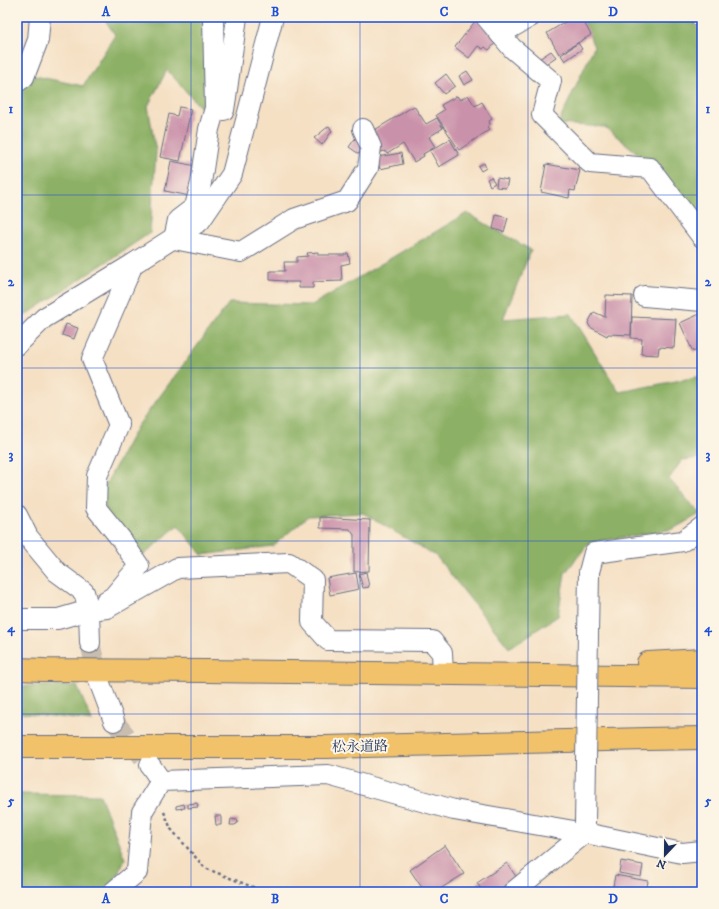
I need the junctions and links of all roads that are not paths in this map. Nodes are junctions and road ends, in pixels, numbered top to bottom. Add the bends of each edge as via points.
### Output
1 (40, 17) edge
2 (213, 17) edge
3 (237, 17) edge
4 (272, 17) edge
5 (486, 17) edge
6 (530, 17) edge
7 (500, 34) junction
8 (17, 82) edge
9 (363, 129) dead end
10 (218, 195) junction
11 (702, 237) edge
12 (174, 239) junction
13 (134, 264) junction
14 (644, 296) dead end
15 (702, 300) edge
16 (17, 345) edge
17 (17, 515) edge
18 (702, 527) edge
19 (89, 610) junction
20 (17, 619) edge
21 (90, 643) tunnel mouth
22 (702, 660) edge
23 (17, 669) edge
24 (443, 673) junction
25 (483, 674) junction
26 (702, 677) edge
27 (99, 681) tunnel mouth
28 (114, 721) tunnel mouth
29 (702, 738) edge
30 (647, 739) junction
31 (17, 747) edge
32 (325, 747) junction
33 (702, 750) edge
34 (150, 765) tunnel mouth
35 (328, 774) junction
36 (161, 781) junction
37 (585, 828) junction
38 (702, 851) edge
39 (113, 892) edge
40 (513, 892) edge

1 - 8 street via 38,40 24,77
2 - 12 street via 215,108 195,207 178,220
3 - 10 street via 226,97 208,190
4 - 10 street via 232,174
5 - 7 street
6 - 7 street
7 - 11 street via 512,48 551,81 542,115 590,163 650,168
9 - 12 street via 371,147 368,168 347,201 294,219 241,252
10 - 12 street via 200,221
12 - 13 street
13 - 16 street via 44,318
13 - 19 street via 92,359 119,425 97,476 96,508 121,538 139,566 112,597
14 - 15 street
17 - 19 street via 28,537 57,572 84,592
18 - 37 street, bridge via 683,541 594,553 589,572
19 - 20 street via 58,619
19 - 21 street
19 - 24 street via 108,608 177,568 289,563 313,580 312,622 328,640 432,641 442,653
22 - 25 highway
23 - 24 highway
24 - 25 highway
25 - 26 highway
27 - 28 street
29 - 30 highway, 松永道路
30 - 32 highway, 松永道路
30 - 33 highway
31 - 32 highway, 松永道路
32 - 35 street
34 - 36 street
35 - 36 street
35 - 37 street via 454,810
36 - 39 street via 142,812 137,872
37 - 38 street via 682,853
37 - 40 street

